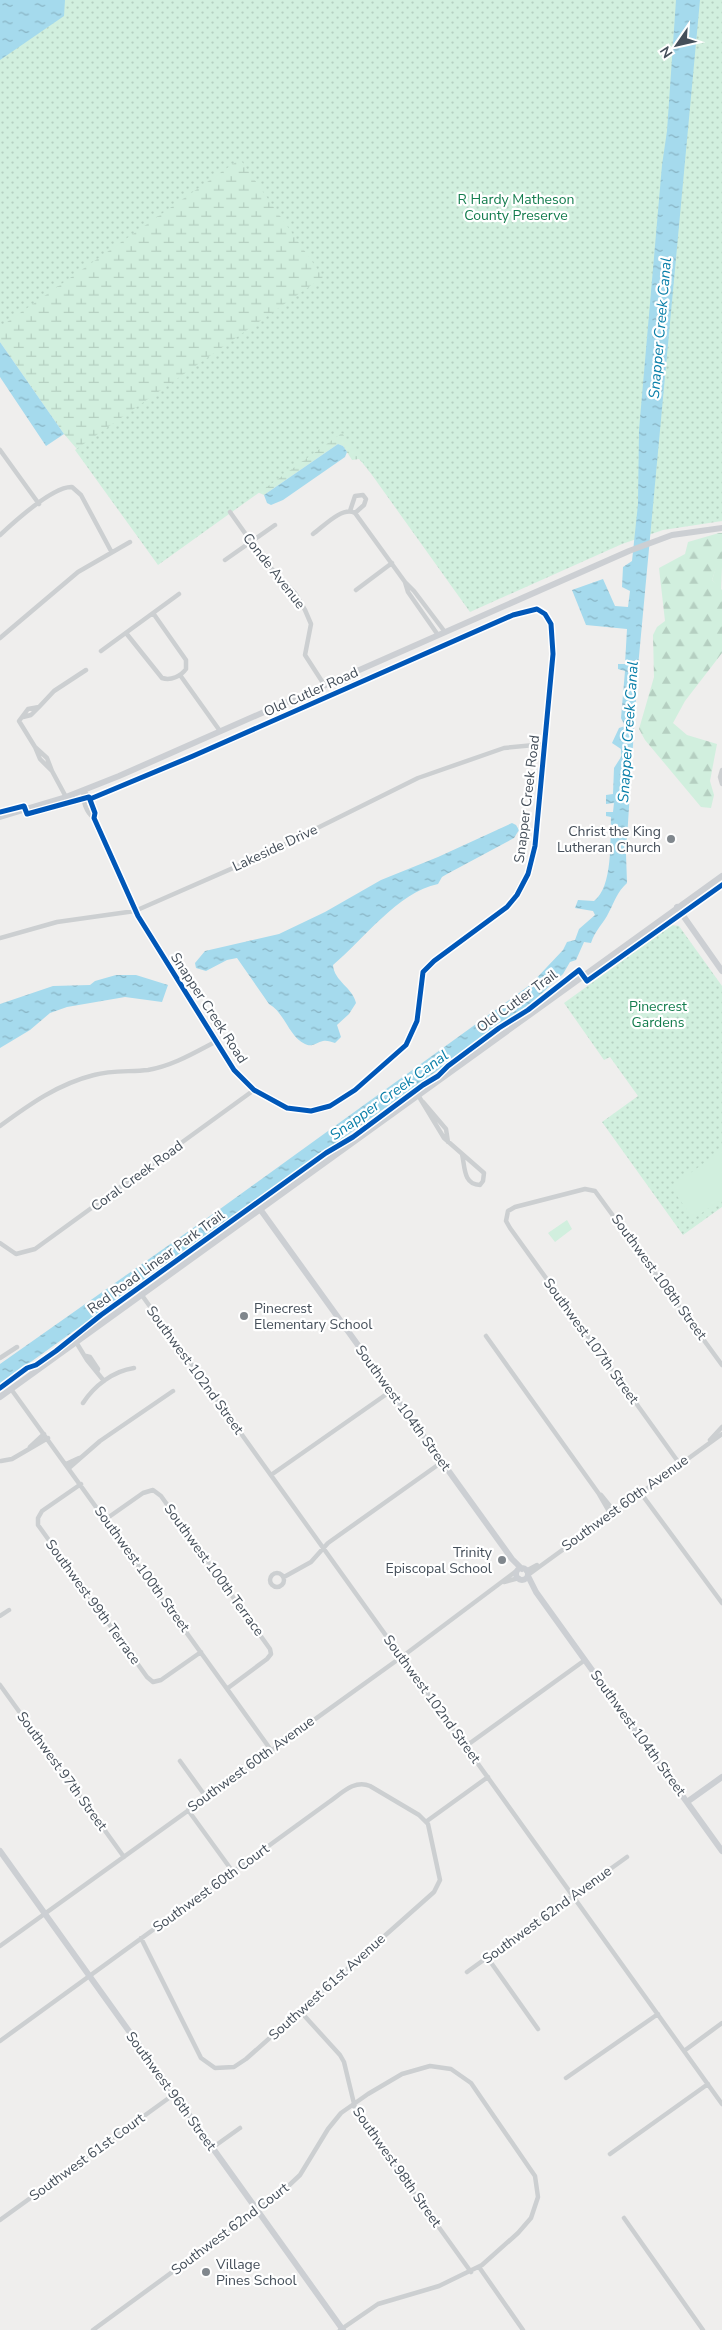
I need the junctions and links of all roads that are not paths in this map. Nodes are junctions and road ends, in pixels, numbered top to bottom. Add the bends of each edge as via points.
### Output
1 (0, 450) edge
2 (39, 504) junction
3 (230, 512) dead end
4 (275, 524) dead end
5 (722, 528) edge
6 (313, 534) dead end
7 (0, 535) edge
8 (130, 542) dead end
9 (251, 542) junction
10 (111, 552) junction
11 (225, 560) dead end
12 (392, 563) junction
13 (356, 590) dead end
14 (179, 594) dead end
15 (542, 612) joint
16 (153, 613) junction
17 (126, 633) junction
18 (442, 634) junction
19 (0, 638) edge
20 (101, 651) dead end
21 (86, 670) dead end
22 (180, 675) junction
23 (325, 686) junction
24 (220, 731) junction
25 (545, 744) junction
26 (722, 770) edge
27 (722, 784) edge
28 (84, 791) junction
29 (66, 797) junction
30 (90, 799) junction
31 (0, 817) edge
32 (94, 818) junction
33 (722, 876) edge
34 (676, 907) junction
35 (136, 911) junction
36 (0, 938) edge
37 (722, 971) edge
38 (215, 1042) junction
39 (254, 1090) junction
40 (418, 1095) junction
41 (0, 1126) edge
42 (462, 1154) junction
43 (595, 1191) joint
44 (260, 1209) junction
45 (0, 1243) edge
46 (141, 1294) junction
47 (486, 1336) dead end
48 (76, 1342) junction
49 (17, 1346) dead end
50 (0, 1358) edge
51 (722, 1364) edge
52 (134, 1368) dead end
53 (104, 1381) junction
54 (12, 1389) junction
55 (390, 1391) junction
56 (174, 1392) dead end
57 (0, 1397) edge
58 (83, 1404) dead end
59 (722, 1427) edge
60 (722, 1434) edge
61 (46, 1436) junction
62 (709, 1442) junction
63 (1, 1461) edge
64 (442, 1462) junction
65 (679, 1463) junction
66 (68, 1466) junction
67 (271, 1475) junction
68 (81, 1484) junction
69 (640, 1492) junction
70 (612, 1512) junction
71 (106, 1519) junction
72 (324, 1549) junction
73 (522, 1574) junction
74 (284, 1577) dead end
75 (722, 1603) edge
76 (9, 1610) dead end
77 (0, 1616) edge
78 (202, 1652) junction
79 (402, 1657) junction
80 (585, 1660) junction
81 (0, 1685) edge
82 (228, 1688) junction
83 (466, 1746) junction
84 (271, 1750) junction
85 (180, 1761) dead end
86 (488, 1777) junction
87 (722, 1777) edge
88 (206, 1797) junction
89 (687, 1802) junction
90 (188, 1810) junction
91 (427, 1821) junction
92 (0, 1851) edge
93 (722, 1851) edge
94 (124, 1857) junction
95 (627, 1857) dead end
96 (233, 1872) junction
97 (573, 1896) junction
98 (44, 1914) junction
99 (141, 1938) junction
100 (0, 1946) edge
101 (487, 1957) junction
102 (466, 1972) dead end
103 (88, 1976) junction
104 (300, 2011) junction
105 (658, 2014) junction
106 (722, 2023) edge
107 (538, 2029) dead end
108 (0, 2041) edge
109 (684, 2051) junction
110 (566, 2078) dead end
111 (708, 2084) junction
112 (174, 2095) junction
113 (353, 2104) junction
114 (722, 2104) edge
115 (240, 2128) dead end
116 (212, 2148) junction
117 (610, 2154) dead end
118 (257, 2211) junction
119 (624, 2218) dead end
120 (0, 2220) edge
121 (478, 2267) junction
122 (471, 2272) junction
123 (341, 2329) edge
124 (93, 2330) edge
125 (523, 2330) edge
126 (703, 2330) edge

1 - 2 street
2 - 7 street
2 - 10 street via 62,489 74,488 81,495
3 - 9 street, Conde Avenue
4 - 9 street
5 - 18 main road, Old Cutler Road via 696,530 652,542
6 - 12 street via 341,513 352,512
8 - 10 street
9 - 11 street
9 - 23 street, Conde Avenue via 305,610 311,624 305,653
10 - 19 street via 72,577
12 - 13 street
12 - 18 street
14 - 16 street
15 - 25 street, Snapper Creek Road via 551,624 553,636
15 - 30 street, Old Cutler Road via 530,610 508,617
16 - 17 street
16 - 22 street via 186,660 186,669
17 - 20 street
17 - 22 street via 162,678
18 - 23 main road, Old Cutler Road
21 - 29 street via 51,694 19,723 47,758
22 - 24 street
23 - 24 main road, Old Cutler Road
24 - 28 main road, Old Cutler Road
25 - 35 street, Lakeside Drive via 504,748 418,778 257,858
25 - 39 street, Snapper Creek Road via 535,846 528,874 507,907 425,969 420,981 417,1021 406,1045 355,1090 320,1110 287,1108
26 - 27 street
28 - 29 main road, Old Cutler Road
28 - 30 street, Snapper Creek Road
28 - 32 street, Snapper Creek Road via 83,798
29 - 31 main road, Old Cutler Road
30 - 32 street, Snapper Creek Road
32 - 35 street, Snapper Creek Road
33 - 34 main road
34 - 37 main road
34 - 40 main road
35 - 36 street, Lakeside Drive via 57,922
35 - 38 street, Snapper Creek Road
38 - 39 street, Snapper Creek Road via 234,1070
38 - 41 street via 170,1064 149,1070 100,1074 66,1084 42,1096
39 - 45 street, Coral Creek Road via 40,1246 16,1254
40 - 42 street via 439,1132
40 - 44 main road
42 - 42 street via 467,1178 480,1185 484,1173
43 - 51 street, Southwest 108th Street
43 - 65 street, Southwest 107th Street via 585,1189 515,1207 506,1216 510,1228
44 - 46 main road
44 - 55 main road, Southwest 104th Street
46 - 48 main road
46 - 67 street, Southwest 102nd Street
47 - 70 street
48 - 53 street
48 - 54 main road
49 - 50 street
52 - 53 street via 122,1370
53 - 58 street
54 - 57 main road
54 - 61 street, Southwest 100th Street
55 - 64 main road, Southwest 104th Street
55 - 67 street
56 - 66 street
59 - 62 street, Southwest 60th Avenue
60 - 62 street, Southwest 60th Avenue
61 - 63 street via 12,1459
61 - 66 street, Southwest 100th Street
62 - 65 street, Southwest 60th Avenue
64 - 72 street
64 - 73 main road, Southwest 104th Street
65 - 69 street, Southwest 60th Avenue
66 - 68 street, Southwest 100th Street
67 - 72 street, Southwest 102nd Street
68 - 71 street, Southwest 100th Street
68 - 78 street, Southwest 99th Terrace via 42,1511 38,1518 40,1528 147,1677 155,1682 163,1679
69 - 70 street, Southwest 60th Avenue
69 - 75 street
70 - 73 street, Southwest 60th Avenue via 541,1564
71 - 78 street, Southwest 100th Street
71 - 82 street, Southwest 100th Terrace via 143,1493 153,1490 161,1496 267,1644 270,1654 265,1661
72 - 74 street via 311,1562
72 - 79 street, Southwest 102nd Street
73 - 79 street, Southwest 60th Avenue via 503,1583
73 - 80 main road, Southwest 104th Street
76 - 77 street
78 - 82 street, Southwest 100th Street
79 - 83 street, Southwest 102nd Street
79 - 84 street, Southwest 60th Avenue
80 - 83 street
80 - 89 main road, Southwest 104th Street
81 - 94 street, Southwest 97th Street
82 - 84 street, Southwest 100th Street
83 - 86 street, Southwest 102nd Street
84 - 88 street, Southwest 60th Avenue
85 - 88 street
86 - 91 street
86 - 97 street, Southwest 102nd Street
87 - 89 main road
88 - 90 street, Southwest 60th Avenue
89 - 93 main road, Southwest 104th Street
90 - 94 street, Southwest 60th Avenue
90 - 96 street
91 - 96 street, Southwest 60th Court via 374,1789 359,1784
91 - 104 street, Southwest 61st Avenue via 440,1880 437,1889
92 - 98 main road, Southwest 96th Street
94 - 98 street, Southwest 60th Avenue
95 - 97 street, Southwest 62nd Avenue
96 - 99 street, Southwest 60th Court
97 - 101 street, Southwest 62nd Avenue
97 - 105 street, Southwest 102nd Street
98 - 100 street, Southwest 60th Avenue
98 - 103 main road, Southwest 96th Street
99 - 103 street, Southwest 60th Court
99 - 104 street, Southwest 61st Avenue via 198,2054 211,2067 225,2069 238,2065
101 - 102 street, Southwest 62nd Avenue
101 - 107 street
103 - 108 street, Southwest 60th Court
103 - 112 main road, Southwest 96th Street
104 - 113 street, Southwest 98th Street via 342,2058
105 - 109 street, Southwest 102nd Street
105 - 110 street
106 - 109 street
109 - 111 street, Southwest 102nd Street
111 - 114 street, Southwest 102nd Street
111 - 117 street
112 - 116 main road, Southwest 96th Street
112 - 120 street, Southwest 61st Court
113 - 118 street, Southwest 62nd Court via 328,2129 300,2175
113 - 121 street, Southwest 62nd Court via 411,2070 436,2066 454,2070 479,2093 530,2168 538,2191 536,2208 529,2222
113 - 122 street, Southwest 98th Street
115 - 116 street
116 - 118 main road, Southwest 96th Street
118 - 123 main road, Southwest 96th Street
118 - 124 street, Southwest 62nd Court
119 - 126 street
121 - 122 street
121 - 125 street
122 - 123 street via 431,2289 378,2304

